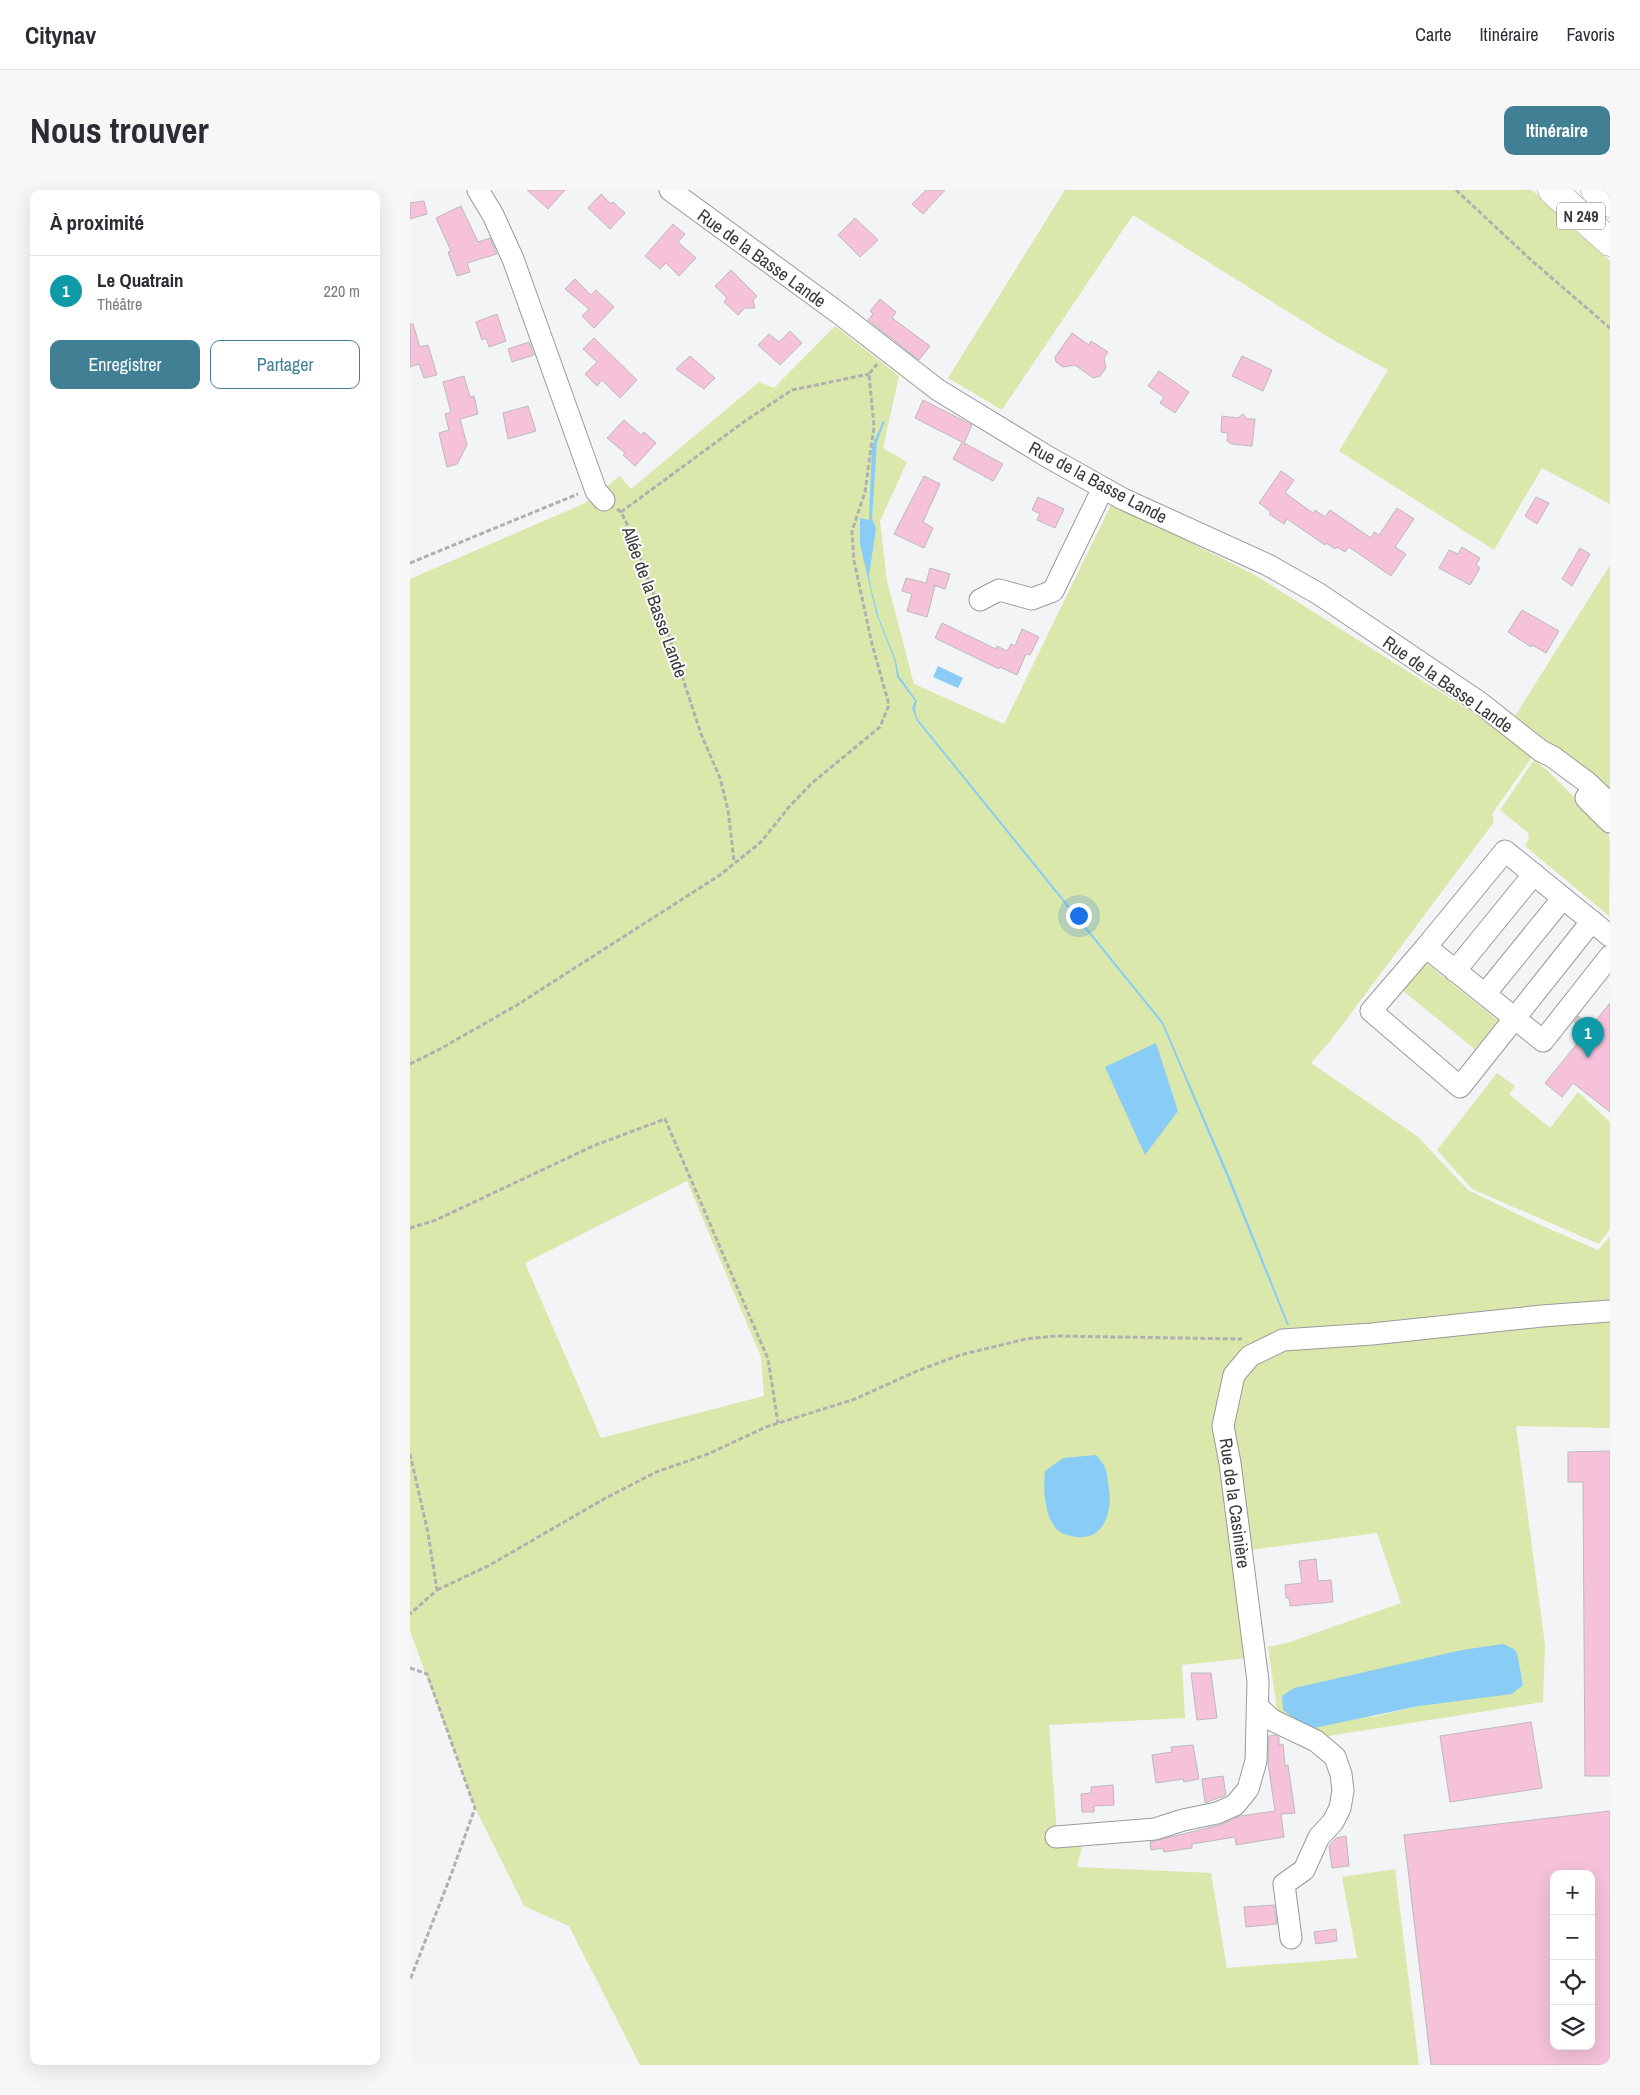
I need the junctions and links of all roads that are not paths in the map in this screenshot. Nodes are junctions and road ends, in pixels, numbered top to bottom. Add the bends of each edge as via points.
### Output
1 (478, 190) edge
2 (670, 190) edge
3 (1552, 190) edge
4 (1595, 190) edge
5 (1610, 203) edge
6 (1610, 242) edge
7 (1103, 488) junction
8 (599, 494) road end
9 (980, 600) dead end
10 (1541, 751) junction
11 (1610, 804) edge
12 (1610, 822) edge
13 (1534, 874) junction
14 (1563, 898) junction
15 (1592, 921) junction
16 (1610, 936) edge
17 (1426, 947) junction
18 (1610, 956) edge
19 (1455, 971) junction
20 (1485, 994) junction
21 (1514, 1018) junction
22 (1610, 1311) edge
23 (1258, 1707) junction
24 (1056, 1837) dead end
25 (1291, 1938) dead end

1 - 8 street via 513,259
2 - 7 street, Rue de la Basse Lande via 938,390
3 - 6 highway, N 249
4 - 5 highway, N 249
7 - 9 street via 1053,591 1032,598 999,590
7 - 10 street, Rue de la Basse Lande via 1268,566 1319,594 1479,702
10 - 11 street, Rue de la Basse Lande via 1588,783
10 - 12 street, Rue de la Basse Lande via 1548,763
13 - 14 street
13 - 17 street via 1505,851
13 - 19 street
14 - 15 street
14 - 20 street
15 - 16 street
15 - 21 street
17 - 19 street
17 - 21 street via 1371,1012 1460,1087
18 - 21 street via 1543,1041
19 - 20 street
20 - 21 street
22 - 23 street, Rue de la Casinière via 1283,1340 1250,1356 1234,1375 1223,1426 1243,1556 1258,1681
23 - 24 street, Rue de la Casinière via 1256,1761 1248,1788 1235,1805 1155,1829
23 - 25 street via 1272,1720 1316,1741 1335,1757 1341,1774 1343,1791 1333,1822 1319,1837 1304,1870 1284,1884

